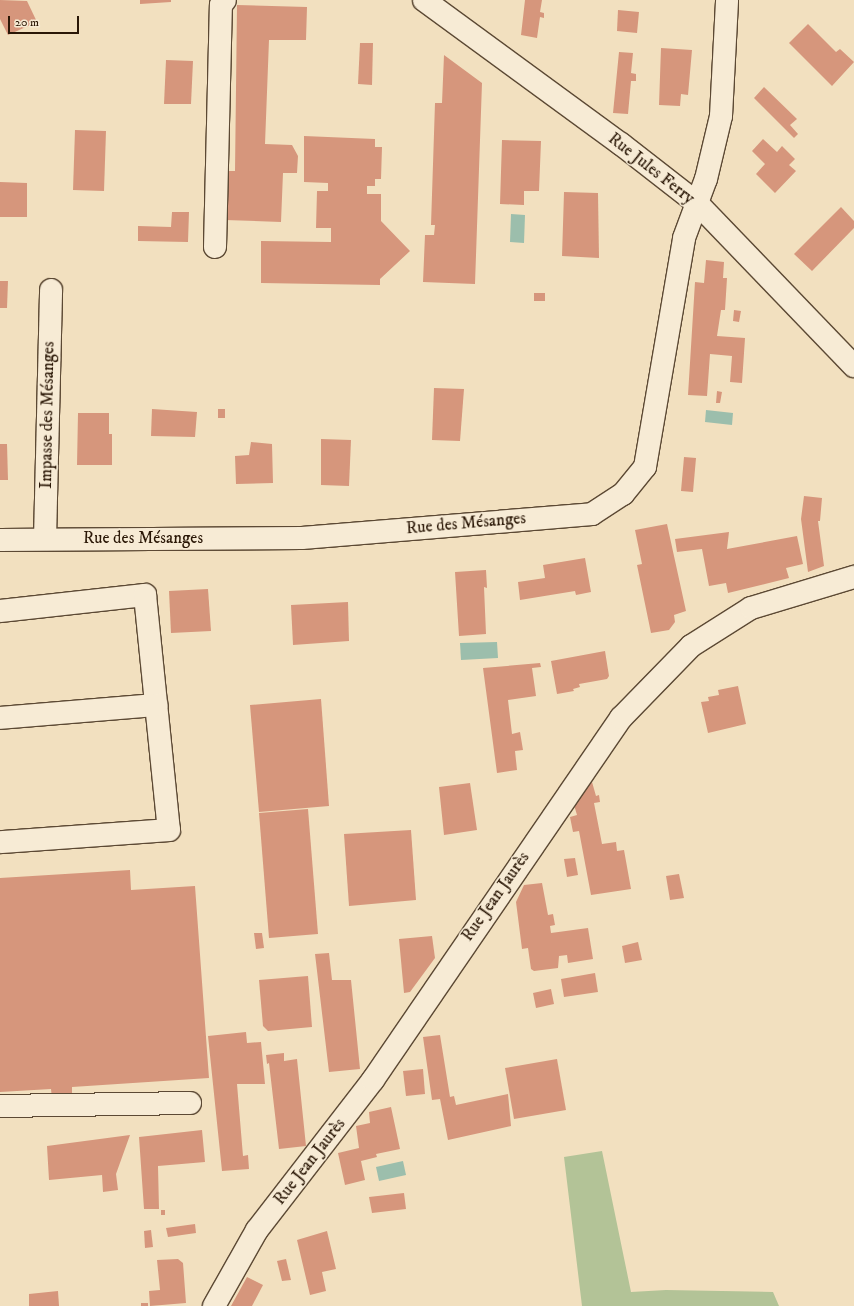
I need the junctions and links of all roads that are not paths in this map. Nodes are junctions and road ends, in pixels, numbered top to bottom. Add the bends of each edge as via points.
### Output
1 (225, 0) edge
2 (424, 0) edge
3 (727, 0) edge
4 (698, 204) junction
5 (215, 247) dead end
6 (51, 290) dead end
7 (854, 366) edge
8 (45, 539) junction
9 (0, 540) edge
10 (854, 577) edge
11 (0, 612) edge
12 (156, 706) junction
13 (0, 718) edge
14 (0, 842) edge
15 (190, 1103) dead end
16 (0, 1106) edge
17 (214, 1306) edge

1 - 5 street via 221,5
2 - 4 street, Rue Jules Ferry via 621,144
3 - 4 street, Rue des Mésanges via 721,116
4 - 7 street, Rue Jules Ferry
4 - 8 street, Rue des Mésanges via 684,238 645,466 623,494 592,514 302,538
6 - 8 street, Impasse des Mésanges
8 - 9 street, Rue des Mésanges
10 - 17 street, Rue Jean Jaurès via 744,612 691,646 621,718 373,1080 257,1230
11 - 12 street via 145,595
12 - 13 street
12 - 14 street via 169,830
15 - 16 street

